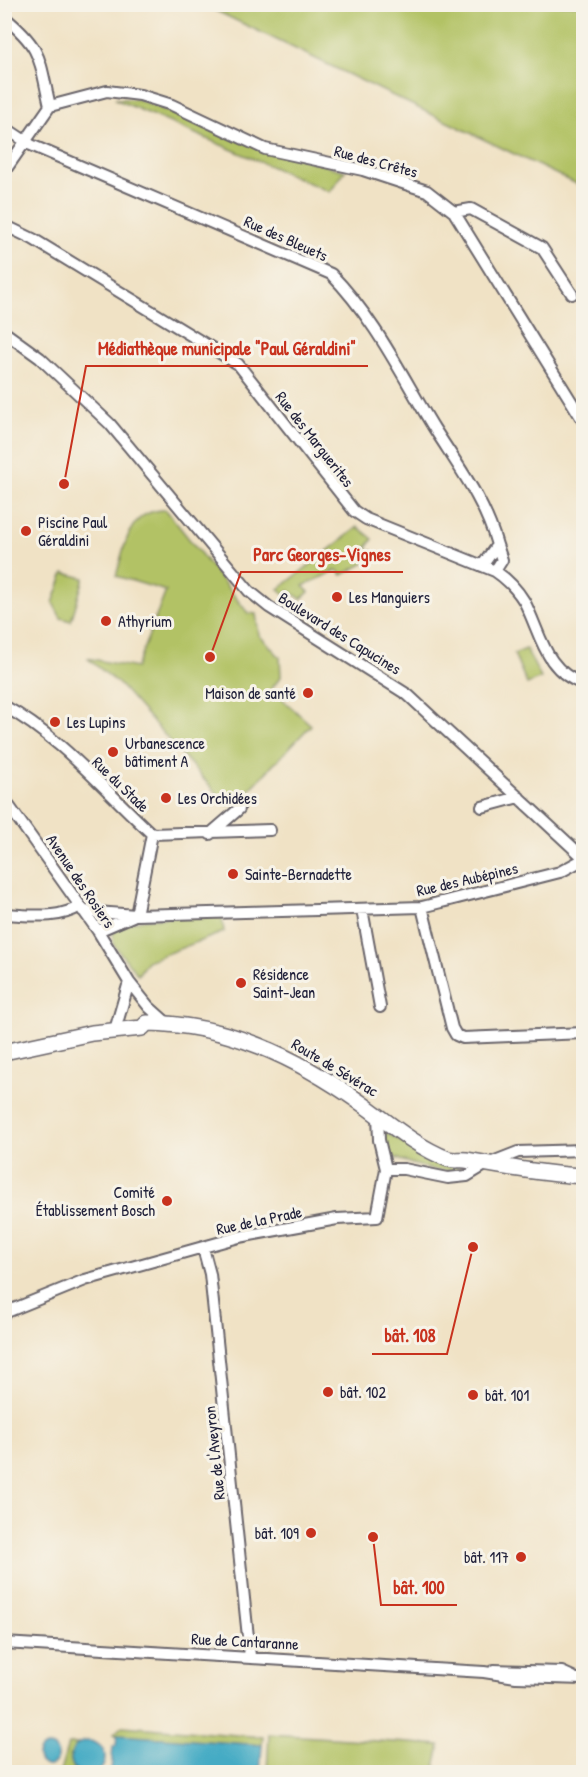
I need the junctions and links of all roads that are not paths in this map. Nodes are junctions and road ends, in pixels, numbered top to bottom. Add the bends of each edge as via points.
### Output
1 (4, 17) edge
2 (50, 106) junction
3 (4, 127) edge
4 (27, 143) junction
5 (4, 172) edge
6 (454, 212) junction
7 (4, 225) edge
8 (572, 294) dead end
9 (4, 332) edge
10 (584, 422) edge
11 (497, 545) junction
12 (482, 566) junction
13 (495, 571) junction
14 (584, 684) edge
15 (4, 706) edge
16 (519, 797) junction
17 (4, 799) edge
18 (482, 807) dead end
19 (239, 809) dead end
20 (270, 830) dead end
21 (152, 834) junction
22 (210, 834) junction
23 (584, 859) edge
24 (422, 907) junction
25 (81, 909) junction
26 (362, 909) junction
27 (4, 914) edge
28 (136, 915) junction
29 (98, 931) junction
30 (129, 982) junction
31 (149, 1007) junction
32 (380, 1007) dead end
33 (169, 1024) junction
34 (140, 1028) junction
35 (115, 1030) junction
36 (584, 1033) edge
37 (4, 1052) edge
38 (378, 1115) junction
39 (584, 1150) edge
40 (485, 1165) junction
41 (386, 1169) junction
42 (579, 1173) edge
43 (204, 1248) junction
44 (4, 1313) edge
45 (4, 1643) edge
46 (250, 1656) junction
47 (484, 1672) junction
48 (580, 1679) edge

1 - 2 street via 28,36 37,50
2 - 4 street
2 - 6 street, Rue des Crêtes via 107,91 140,95 172,105 265,149 363,170 427,191
3 - 4 street, Rue des Bleuets
4 - 5 street
4 - 11 street, Rue des Bleuets via 331,274 364,314 469,482 490,521
6 - 8 street via 471,209 542,248
6 - 10 street, Rue des Crêtes
7 - 12 street, Rue des Marguerites via 42,244 238,364 354,511
9 - 16 street, Boulevard des Capucines via 40,358 110,424 249,591 277,613 408,695
11 - 12 street
11 - 13 street, Rue des Bleuets via 502,560
12 - 13 street, Rue des Marguerites
13 - 14 street via 511,582 523,599 544,650 558,669 571,680
15 - 21 street, Rue du Stade via 45,735
16 - 18 street
16 - 23 street, Boulevard des Capucines
17 - 25 street, Avenue des Rosiers
19 - 22 street
20 - 22 street
21 - 22 street
21 - 28 street, Rue du Stade
23 - 24 street, Rue des Aubépines via 560,872
24 - 26 street, Rue des Aubépines
24 - 36 street via 456,1035 463,1038
25 - 27 street via 47,916
25 - 28 street, Rue des Aubépines
25 - 29 street, Avenue des Rosiers
26 - 28 street, Rue des Aubépines
26 - 32 street
28 - 29 street, Rue des Aubépines
29 - 30 street, Avenue des Rosiers
30 - 31 street, Avenue des Rosiers
30 - 35 street
31 - 33 street, Avenue des Rosiers
31 - 34 street
33 - 34 main road, Route de Sévérac via 147,1023
33 - 38 main road, Route de Sévérac via 233,1035 302,1064
34 - 35 main road, Route de Sévérac
35 - 37 main road, Route de Sévérac
38 - 40 main road, Route de Sévérac via 395,1131 450,1160
38 - 41 street
39 - 40 street via 518,1152
40 - 41 street via 467,1176 448,1178
40 - 42 main road, Route de Sévérac
41 - 43 street, Rue de la Prade via 377,1217 337,1219 274,1230
43 - 44 street, Rue de la Prade via 85,1280
43 - 46 street, Rue de l'Aveyron via 210,1274
45 - 46 street, Rue de Cantaranne
46 - 47 street, Rue de Cantaranne
47 - 48 street, Rue de Cantaranne
47 - 48 street, Rue de Cantaranne via 562,1672

